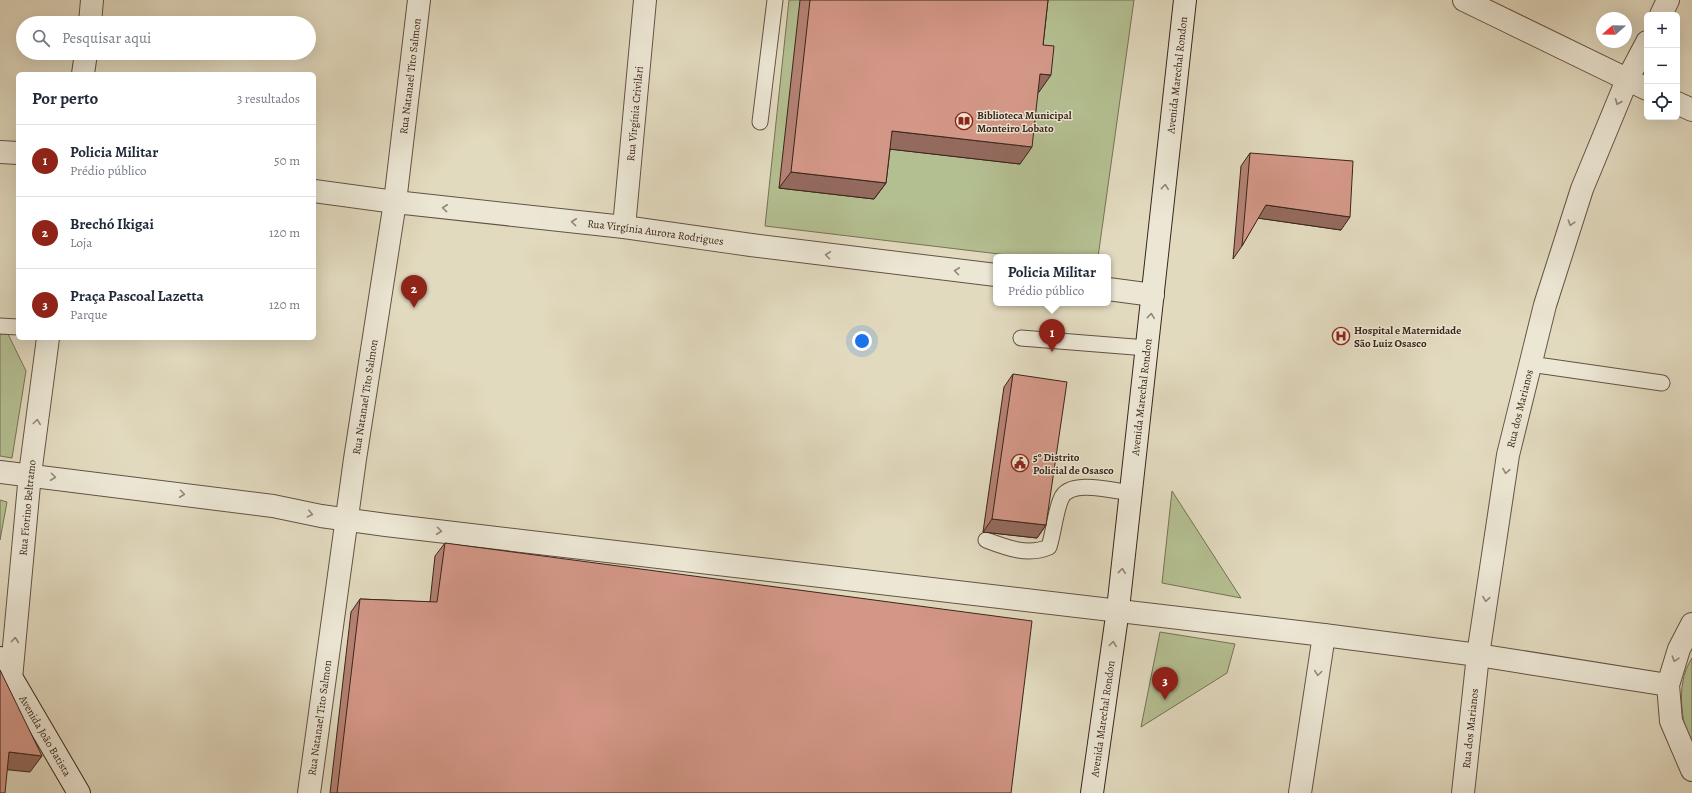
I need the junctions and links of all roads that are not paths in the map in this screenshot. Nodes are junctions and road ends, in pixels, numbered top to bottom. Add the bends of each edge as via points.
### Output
1 (92, 0) edge
2 (419, 0) edge
3 (645, 0) edge
4 (775, 0) edge
5 (1185, 0) edge
6 (1464, 0) edge
7 (1668, 0) edge
8 (1662, 12) edge
9 (91, 16) edge
10 (1644, 48) edge
11 (85, 60) edge
12 (83, 72) edge
13 (1628, 80) junction
14 (1644, 88) edge
15 (1680, 104) edge
16 (1692, 110) edge
17 (760, 122) dead end
18 (0, 152) edge
19 (16, 153) edge
20 (316, 191) edge
21 (395, 202) junction
22 (624, 227) junction
23 (993, 276) edge
24 (1111, 289) edge
25 (1153, 295) junction
26 (0, 326) edge
27 (16, 327) edge
28 (1020, 338) dead end
29 (48, 340) edge
30 (1147, 348) junction
31 (1530, 364) junction
32 (1662, 383) dead end
33 (0, 472) edge
34 (30, 474) junction
35 (1131, 493) junction
36 (346, 519) junction
37 (986, 540) dead end
38 (1118, 609) junction
39 (1692, 624) edge
40 (1324, 635) junction
41 (1478, 655) junction
42 (0, 658) edge
43 (11, 679) junction
44 (1668, 685) junction
45 (1692, 770) edge
46 (79, 793) edge
47 (309, 793) edge
48 (1092, 793) edge
49 (1300, 793) edge
50 (1463, 793) edge

1 - 9 street
2 - 21 street, Rua Natanael Tito Salmon
3 - 22 street, Rua Virgínia Crivilari
4 - 17 lane
25 -> 5 street, Avenida Marechal Rondon
6 - 13 street
7 - 8 street
10 - 13 street, Rua dos Marianos
11 - 12 street
13 - 14 street
13 -> 31 street, Rua dos Marianos via 1582,189 1545,305
15 - 16 street
18 - 19 street
20 - 21 street, Rua Virgínia Aurora Rodrigues
22 -> 21 street, Rua Virgínia Aurora Rodrigues
21 - 36 street, Rua Natanael Tito Salmon
23 -> 22 street, Rua Virgínia Aurora Rodrigues
24 - 25 street
30 -> 25 street, Avenida Marechal Rondon
26 - 27 lane
28 - 30 lane
34 -> 29 street, Rua Fiorino Beltramo
30 - 35 street, Avenida Marechal Rondon
31 - 32 lane
31 -> 41 street, Rua dos Marianos via 1508,455
33 - 34 street
34 -> 36 street via 273,506
43 -> 34 street, Rua Fiorino Beltramo
35 - 37 lane via 1084,486 1070,489 1061,497 1049,547 1040,551 1029,552
38 -> 35 street, Avenida Marechal Rondon
36 -> 38 street
36 - 47 street, Rua Natanael Tito Salmon
38 - 40 street
48 -> 38 street, Avenida Marechal Rondon
39 -> 44 street via 1679,649
40 - 41 street
40 -> 49 street
41 - 44 street
41 - 50 street, Rua dos Marianos
42 - 43 street, Avenida João Batista
43 - 46 street, Avenida João Batista
44 - 45 street via 1671,721

